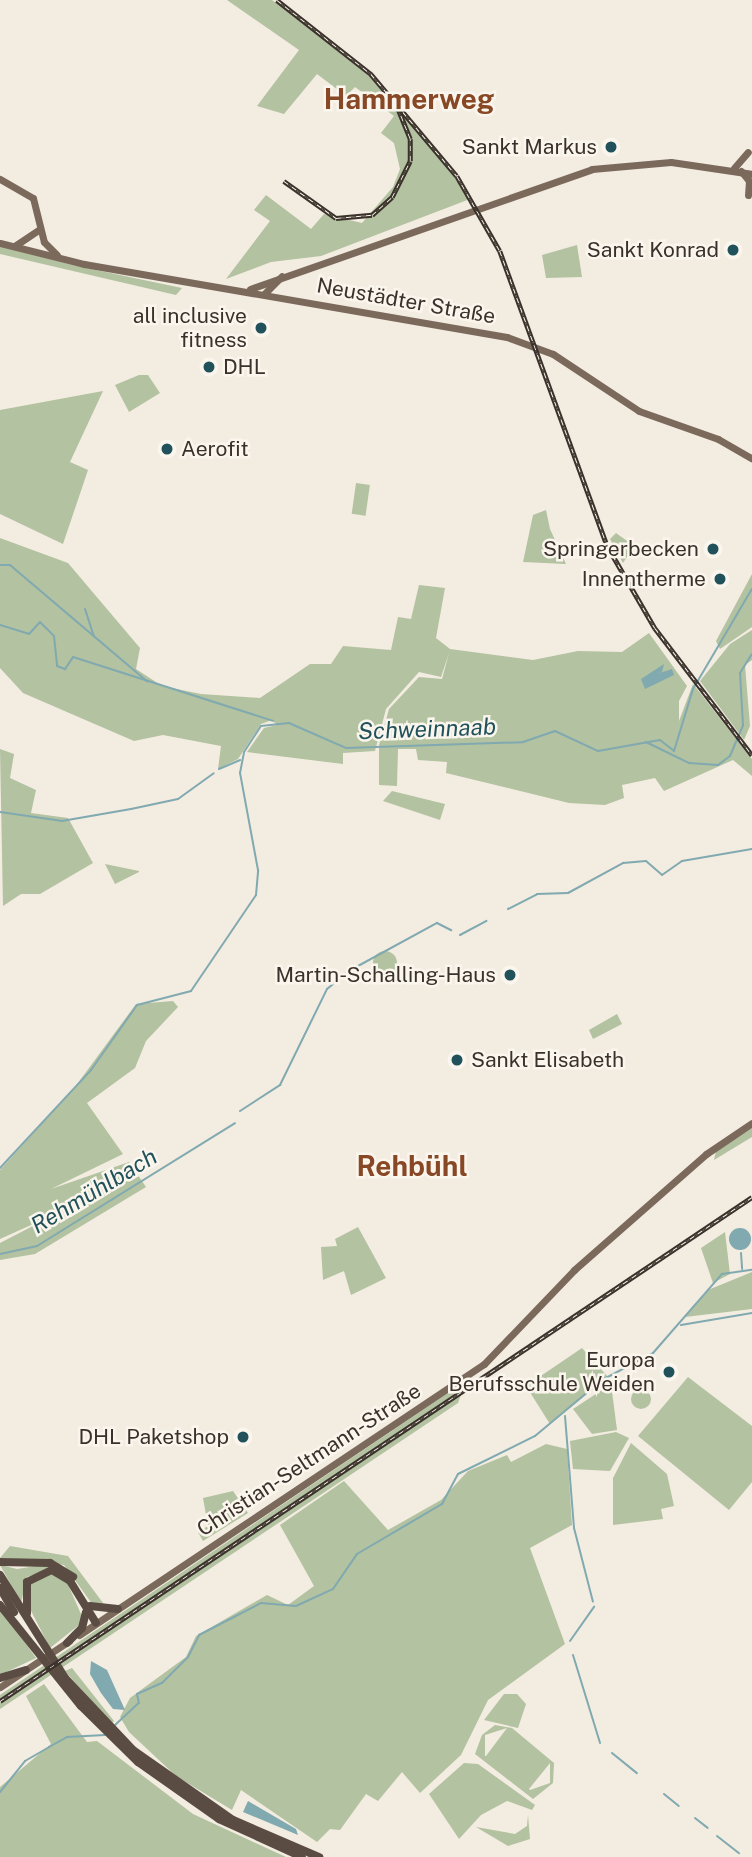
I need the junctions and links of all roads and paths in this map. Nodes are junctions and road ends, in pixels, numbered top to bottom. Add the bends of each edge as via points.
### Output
1 (752, 162) edge
2 (729, 169) junction
3 (740, 171) junction
4 (752, 174) edge
5 (1, 181) edge
6 (752, 187) edge
7 (42, 225) junction
8 (0, 243) edge
9 (11, 246) junction
10 (67, 260) junction
11 (285, 273) junction
12 (276, 281) junction
13 (246, 290) junction
14 (264, 293) junction
15 (283, 297) junction
16 (752, 460) edge
17 (752, 1123) edge
18 (0, 1562) edge
19 (0, 1575) edge
20 (0, 1588) edge
21 (0, 1605) edge
22 (87, 1606) junction
23 (118, 1609) junction
24 (96, 1623) junction
25 (34, 1639) junction
26 (67, 1643) junction
27 (26, 1670) junction
28 (0, 1678) edge
29 (0, 1688) edge
30 (117, 1739) junction
31 (302, 1857) edge
32 (319, 1857) edge

1 - 2 main road via 748,152 742,166
2 - 3 main road
2 - 11 main road via 671,162 592,169
3 - 4 main road
3 - 6 main road via 749,181 748,195
5 - 7 main road via 33,198
7 - 9 main road via 27,242
7 - 10 main road via 47,248
8 - 9 main road, Neustädter Straße
9 - 10 main road, Neustädter Straße
10 - 13 main road, Neustädter Straße
11 - 12 main road
11 - 13 main road
12 - 14 main road
12 - 15 main road
13 - 14 main road, Neustädter Straße
14 - 15 main road, Neustädter Straße
15 - 16 main road, Neustädter Straße via 541,348 639,411 718,439
17 - 23 main road, Christian-Seltmann-Straße via 706,1154 574,1270 484,1364
18 - 22 highway via 63,1568
19 - 25 highway
20 - 25 highway
21 - 25 highway
22 - 23 highway
22 - 24 highway
22 - 25 highway via 64,1575 37,1573 23,1596
22 - 26 highway via 85,1623
23 - 24 main road, Christian-Seltmann-Straße
24 - 26 main road, Christian-Seltmann-Straße
25 - 30 highway via 62,1680
26 - 27 main road, Christian-Seltmann-Straße
27 - 28 highway
27 - 29 main road, Christian-Seltmann-Straße
30 - 31 highway via 211,1814
30 - 32 highway via 227,1817

